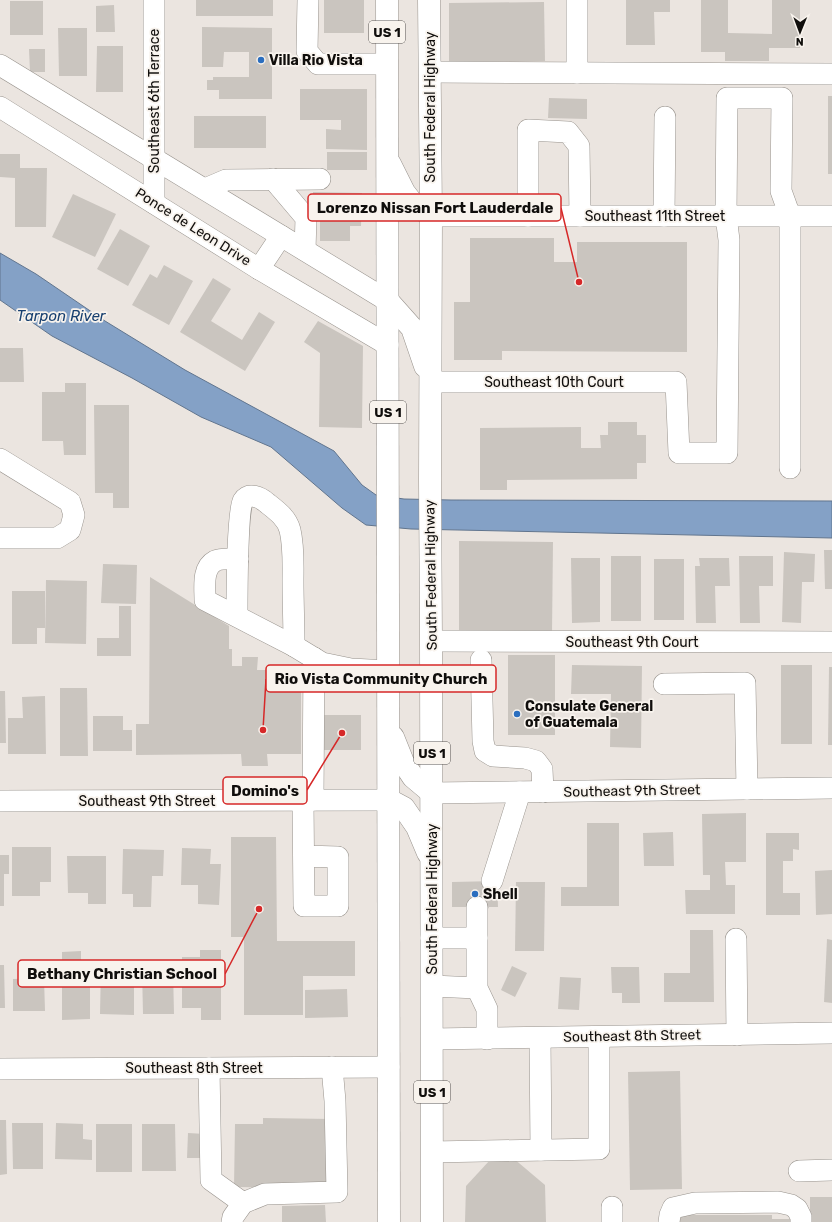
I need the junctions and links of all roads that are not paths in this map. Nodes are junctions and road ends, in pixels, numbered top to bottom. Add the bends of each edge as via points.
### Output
1 (154, 0) edge
2 (308, 0) edge
3 (387, 0) edge
4 (429, 0) edge
5 (576, 0) edge
6 (387, 64) junction
7 (0, 65) edge
8 (430, 72) junction
9 (576, 73) junction
10 (832, 74) edge
11 (0, 106) edge
12 (665, 117) dead end
13 (154, 159) junction
14 (388, 159) junction
15 (273, 179) junction
16 (320, 179) dead end
17 (204, 189) junction
18 (154, 203) junction
19 (431, 216) junction
20 (528, 216) junction
21 (580, 216) junction
22 (664, 216) junction
23 (726, 216) junction
24 (790, 216) junction
25 (832, 216) edge
26 (281, 236) junction
27 (305, 250) junction
28 (259, 269) junction
29 (388, 301) junction
30 (388, 345) junction
31 (431, 382) junction
32 (0, 459) edge
33 (790, 468) dead end
34 (0, 538) edge
35 (238, 559) junction
36 (237, 616) junction
37 (431, 641) junction
38 (832, 642) edge
39 (302, 650) junction
40 (481, 660) dead end
41 (388, 671) junction
42 (664, 684) dead end
43 (388, 726) junction
44 (832, 788) edge
45 (747, 789) junction
46 (520, 792) junction
47 (543, 792) junction
48 (432, 794) junction
49 (308, 800) junction
50 (389, 800) junction
51 (0, 801) edge
52 (304, 856) dead end
53 (431, 859) junction
54 (492, 881) tunnel mouth
55 (477, 907) tunnel mouth
56 (432, 938) junction
57 (477, 938) junction
58 (736, 939) dead end
59 (432, 986) junction
60 (477, 988) junction
61 (832, 1034) edge
62 (737, 1035) junction
63 (599, 1037) junction
64 (540, 1038) junction
65 (432, 1039) junction
66 (487, 1039) junction
67 (332, 1067) junction
68 (389, 1067) junction
69 (209, 1068) junction
70 (0, 1069) edge
71 (542, 1150) junction
72 (432, 1152) junction
73 (832, 1170) edge
74 (799, 1171) dead end
75 (243, 1203) junction
76 (232, 1222) edge
77 (389, 1222) edge
78 (432, 1222) edge
79 (669, 1222) edge
80 (801, 1222) edge

1 - 13 street, Southeast 6th Terrace
2 - 6 street via 308,50 318,64
3 - 6 main road, US 1
4 - 8 main road, South Federal Highway / US 1
5 - 9 street
6 - 14 main road, US 1
7 - 13 street
8 - 9 street
8 - 19 main road, South Federal Highway / US 1
9 - 10 street
11 - 18 street, Ponce de Leon Drive
12 - 22 street
13 - 17 street
13 - 18 street, Southeast 6th Terrace
14 - 19 main road via 404,192 411,201
14 - 29 main road, US 1
15 - 16 street
15 - 17 street via 226,180
15 - 27 street via 306,218
17 - 26 street
18 - 28 street, Ponce de Leon Drive
19 - 20 street, Southeast 11th Street
19 - 31 main road, South Federal Highway / US 1
20 - 21 street, Southeast 11th Street
20 - 21 street via 528,130 568,132 579,146
21 - 22 street, Southeast 11th Street
22 - 23 street, Southeast 11th Street
23 - 24 street, Southeast 11th Street
23 - 24 street via 727,98 782,98 781,191
23 - 31 street, Southeast 10th Court via 729,240 727,453 679,452 676,382
24 - 25 street, Southeast 11th Street
24 - 33 street
26 - 27 street
26 - 28 street
27 - 29 street
28 - 30 street, Ponce de Leon Drive
29 - 30 main road, US 1
29 - 31 main road via 412,328
30 - 41 main road, US 1
31 - 37 main road, South Federal Highway / US 1
32 - 34 street via 70,502 74,515 70,530 57,538
35 - 36 street
35 - 36 street via 216,560 208,567 205,581 205,600
35 - 39 street via 242,502 247,497 262,498 284,517 290,528
36 - 39 street
37 - 38 street, Southeast 9th Court
37 - 48 main road, South Federal Highway / US 1
39 - 41 street via 322,662 351,669
39 - 49 street
40 - 47 street via 482,741 485,751 494,756 536,761 542,769
41 - 43 main road, US 1
42 - 45 street via 745,683
43 - 48 main road via 413,777
43 - 50 main road, US 1
44 - 45 street, Southeast 9th Street
45 - 47 street, Southeast 9th Street
46 - 47 street, Southeast 9th Street
46 - 48 street, Southeast 9th Street
46 - 54 street
48 - 53 main road, South Federal Highway / US 1
49 - 50 street, Southeast 9th Street
49 - 51 street, Southeast 9th Street
49 - 52 street
50 - 53 main road via 404,808 418,827
50 - 68 main road, US 1
53 - 56 main road, South Federal Highway / US 1
55 - 57 street
56 - 57 street
56 - 59 main road, South Federal Highway / US 1
57 - 60 street
58 - 62 street
59 - 60 street
59 - 65 main road, South Federal Highway / US 1
60 - 66 street via 487,1009
61 - 62 street, Southeast 8th Street
62 - 63 street, Southeast 8th Street
63 - 64 street, Southeast 8th Street
63 - 71 street via 599,1149
64 - 66 street, Southeast 8th Street
64 - 71 street
65 - 66 street, Southeast 8th Street
65 - 72 main road, South Federal Highway / US 1
67 - 68 street, Southeast 8th Street
67 - 69 street, Southeast 8th Street
67 - 75 street via 337,1192 265,1194
68 - 77 main road, US 1
69 - 70 street, Southeast 8th Street
69 - 75 street via 211,1180
71 - 72 street
72 - 78 main road, South Federal Highway / US 1
73 - 74 street
75 - 76 street via 232,1217
79 - 80 street via 673,1208 695,1203 770,1202 792,1205 797,1209

